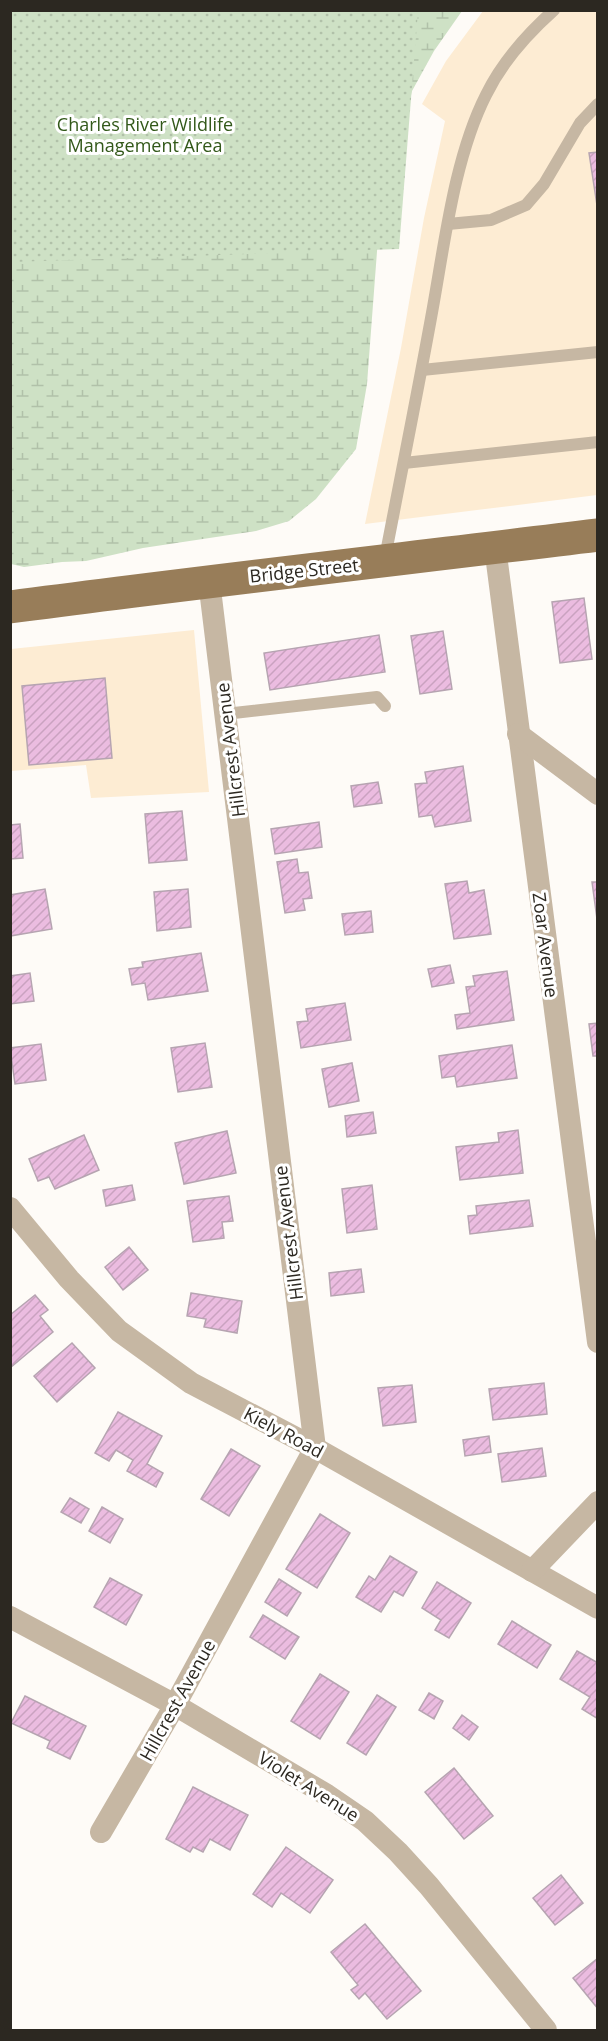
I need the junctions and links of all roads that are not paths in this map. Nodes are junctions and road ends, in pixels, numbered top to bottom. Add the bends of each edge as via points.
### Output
1 (554, 10) edge
2 (597, 104) edge
3 (448, 224) junction
4 (597, 352) edge
5 (422, 370) junction
6 (597, 442) edge
7 (404, 463) junction
8 (597, 535) edge
9 (495, 547) junction
10 (384, 562) junction
11 (209, 581) junction
12 (10, 607) edge
13 (385, 706) dead end
14 (225, 714) junction
15 (518, 734) junction
16 (597, 794) edge
17 (10, 1208) edge
18 (597, 1342) edge
19 (315, 1448) junction
20 (597, 1502) edge
21 (532, 1571) junction
22 (597, 1608) edge
23 (10, 1617) edge
24 (175, 1706) junction
25 (101, 1832) dead end
26 (546, 2031) edge

1 - 3 lane via 512,52 486,95 467,138
2 - 3 lane via 526,205 491,219
3 - 5 lane
4 - 5 lane
5 - 7 lane
6 - 7 lane
7 - 10 lane
8 - 9 main road, Bridge Street
9 - 10 main road, Bridge Street
9 - 15 street, Zoar Avenue
10 - 11 main road, Bridge Street
11 - 12 main road, Bridge Street
11 - 14 street, Hillcrest Avenue
13 - 14 lane via 377,697
14 - 19 street, Hillcrest Avenue
15 - 16 street
15 - 18 street, Zoar Avenue
17 - 19 street, Kiely Road via 119,1331 191,1383
19 - 21 street, Kiely Road
19 - 24 street, Hillcrest Avenue
20 - 21 street
21 - 22 street, Kiely Road
23 - 24 street, Violet Avenue
24 - 25 street, Hillcrest Avenue
24 - 26 street, Violet Avenue via 365,1821 429,1886

